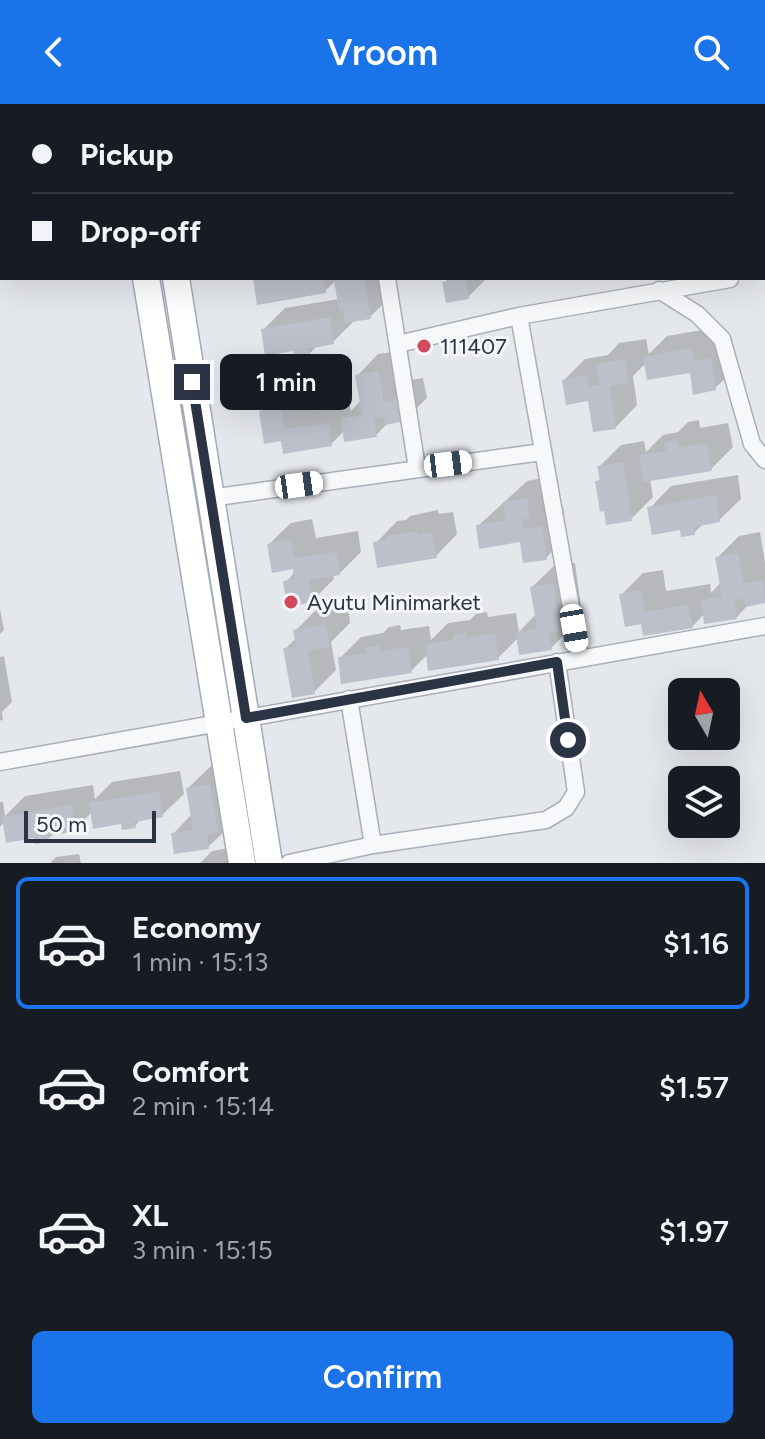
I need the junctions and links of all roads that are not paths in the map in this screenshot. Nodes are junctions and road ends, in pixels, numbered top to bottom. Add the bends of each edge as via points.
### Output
1 (146, 280) edge
2 (176, 280) edge
3 (387, 280) edge
4 (724, 280) edge
5 (659, 290) junction
6 (519, 316) junction
7 (398, 344) junction
8 (542, 452) junction
9 (765, 460) edge
10 (417, 468) junction
11 (210, 498) junction
12 (765, 626) edge
13 (580, 658) junction
14 (557, 662) junction
15 (349, 699) junction
16 (246, 718) junction
17 (220, 722) junction
18 (0, 762) edge
19 (373, 845) junction
20 (242, 863) edge
21 (269, 863) edge
22 (289, 863) edge

1 - 17 main road
2 - 11 main road
3 - 7 street
4 - 5 street
5 - 6 street
5 - 9 street via 697,314 722,339 752,444
6 - 7 street
6 - 8 street
7 - 10 street
8 - 10 street
8 - 13 street
10 - 11 street
11 - 16 main road
12 - 13 street
13 - 14 street
14 - 15 street
14 - 19 street via 576,792 566,808 546,820
15 - 16 street
15 - 19 street
16 - 17 street
16 - 21 main road
17 - 18 street
17 - 20 main road
19 - 22 street

